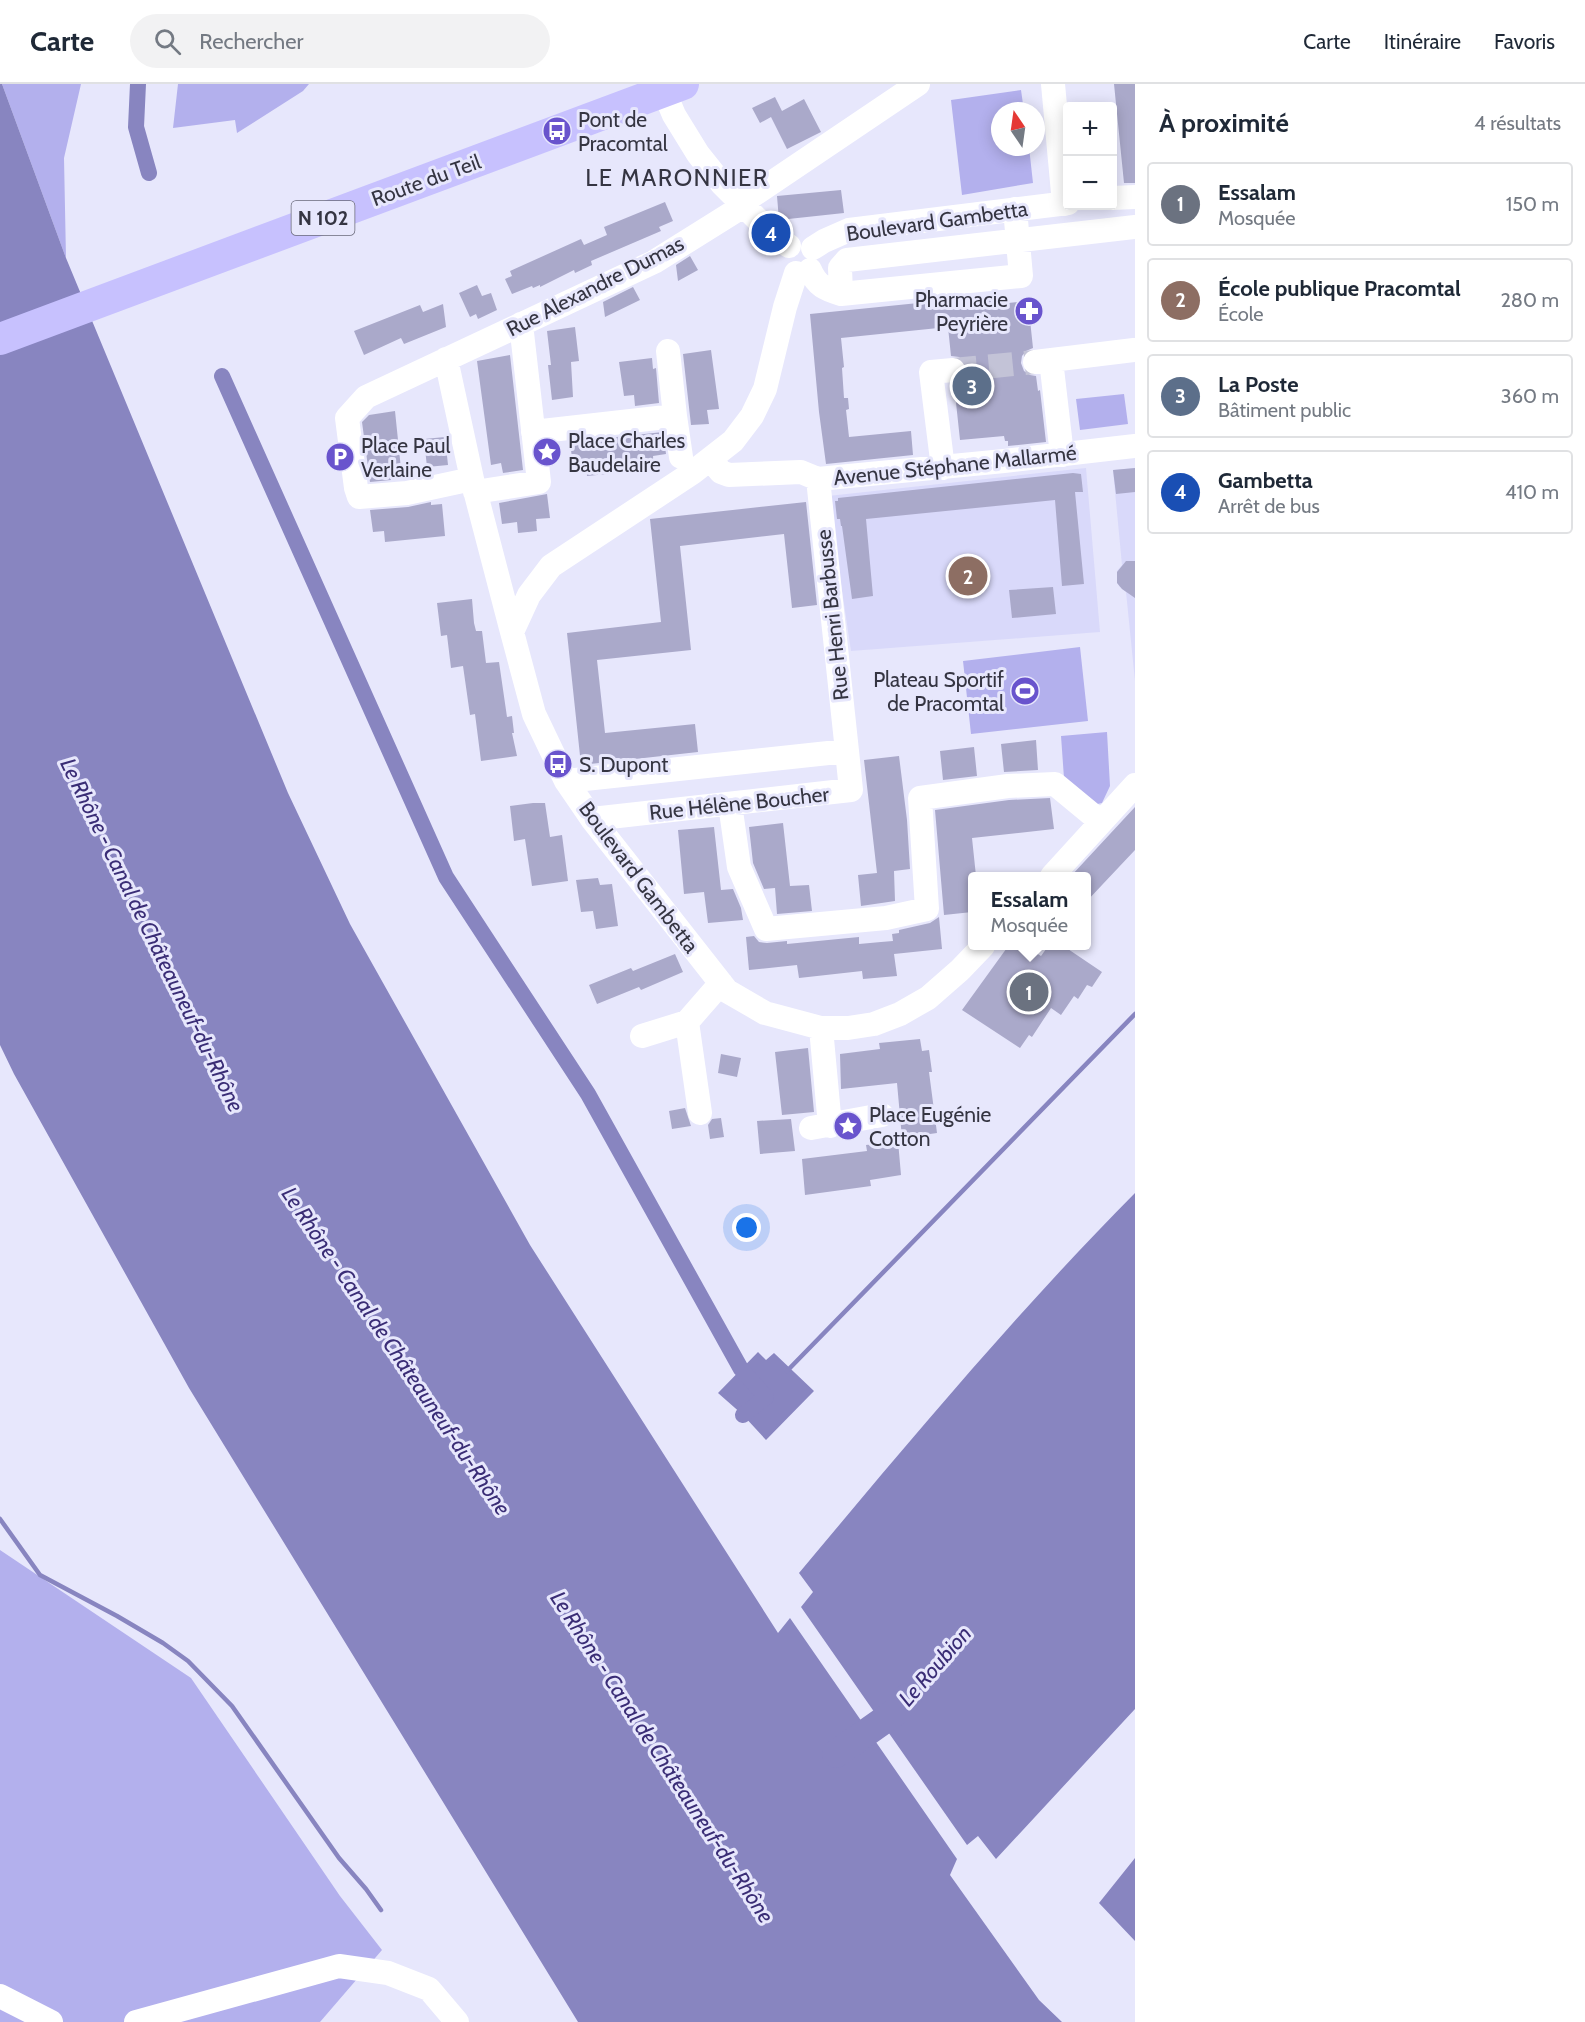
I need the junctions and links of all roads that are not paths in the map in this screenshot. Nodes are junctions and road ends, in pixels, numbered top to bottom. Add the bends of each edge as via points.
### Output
1 (661, 84) edge
2 (683, 84) edge
3 (918, 84) edge
4 (1053, 84) edge
5 (1063, 176) edge
6 (1135, 197) edge
7 (1117, 198) edge
8 (743, 204) junction
9 (1063, 204) edge
10 (1015, 209) junction
11 (1135, 227) edge
12 (1018, 239) junction
13 (807, 264) junction
14 (841, 294) junction
15 (521, 324) junction
16 (0, 339) edge
17 (1134, 350) edge
18 (668, 351) dead end
19 (446, 359) junction
20 (953, 370) tunnel mouth
21 (675, 416) junction
22 (533, 432) junction
23 (1135, 446) edge
24 (1062, 455) junction
25 (681, 457) dead end
26 (711, 460) junction
27 (942, 468) junction
28 (818, 479) junction
29 (473, 485) junction
30 (513, 632) junction
31 (847, 751) junction
32 (566, 781) junction
33 (1135, 785) edge
34 (730, 804) junction
35 (592, 819) junction
36 (1101, 822) junction
37 (1056, 872) edge
38 (978, 950) edge
39 (721, 983) junction
40 (687, 1022) junction
41 (820, 1028) junction
42 (642, 1036) dead end
43 (700, 1113) dead end
44 (882, 1115) dead end
45 (0, 1996) edge
46 (51, 2022) edge
47 (136, 2022) edge
48 (457, 2022) edge

1 - 8 street via 698,154
2 - 16 main road, Route du Teil / N 102
3 - 8 street, Rue Alexandre Dumas
4 - 5 street, Boulevard Gambetta
6 - 7 street
8 - 13 street via 789,246 784,259 788,268
8 - 15 street, Rue Alexandre Dumas via 654,262
9 - 10 street, Boulevard Gambetta
10 - 12 street
10 - 13 street, Boulevard Gambetta via 849,230 824,241
11 - 12 street
12 - 14 street via 847,260 840,268
12 - 14 street via 1021,276
13 - 14 street via 821,287
13 - 26 street via 785,307 771,372 760,402 733,441
15 - 19 street, Rue Alexandre Dumas
15 - 22 street
17 - 24 street via 1043,361
18 - 21 street
19 - 29 street, Boulevard Gambetta
19 - 29 street via 366,397 346,418 356,488 360,497 375,497
20 - 27 street via 931,372
21 - 22 street
21 - 25 street
22 - 29 street via 539,482
23 - 24 street, Avenue Stéphane Mallarmé
24 - 27 street, Avenue Stéphane Mallarmé
26 - 28 street, Avenue Stéphane Mallarmé via 729,475 801,471
26 - 30 street via 551,566 529,595
27 - 28 street, Avenue Stéphane Mallarmé
28 - 31 street, Rue Henri Barbusse
29 - 30 street, Boulevard Gambetta
30 - 32 street, Boulevard Gambetta via 534,714
31 - 32 street, Rue Hélène Boucher
31 - 34 street, Rue Hélène Boucher via 851,790
32 - 35 street, Boulevard Gambetta
33 - 36 street
34 - 35 street, Rue Hélène Boucher
34 - 36 street via 739,867 766,929 886,918 927,909 920,798 1055,784
35 - 39 street, Boulevard Gambetta
36 - 37 street
38 - 41 street, Boulevard Gambetta via 928,998 900,1014 874,1024
39 - 40 street
39 - 41 street, Boulevard Gambetta via 727,991 765,1013
40 - 42 street
40 - 43 street
41 - 44 street via 820,1127
45 - 46 street
47 - 48 street via 339,1966 388,1973 429,1989

